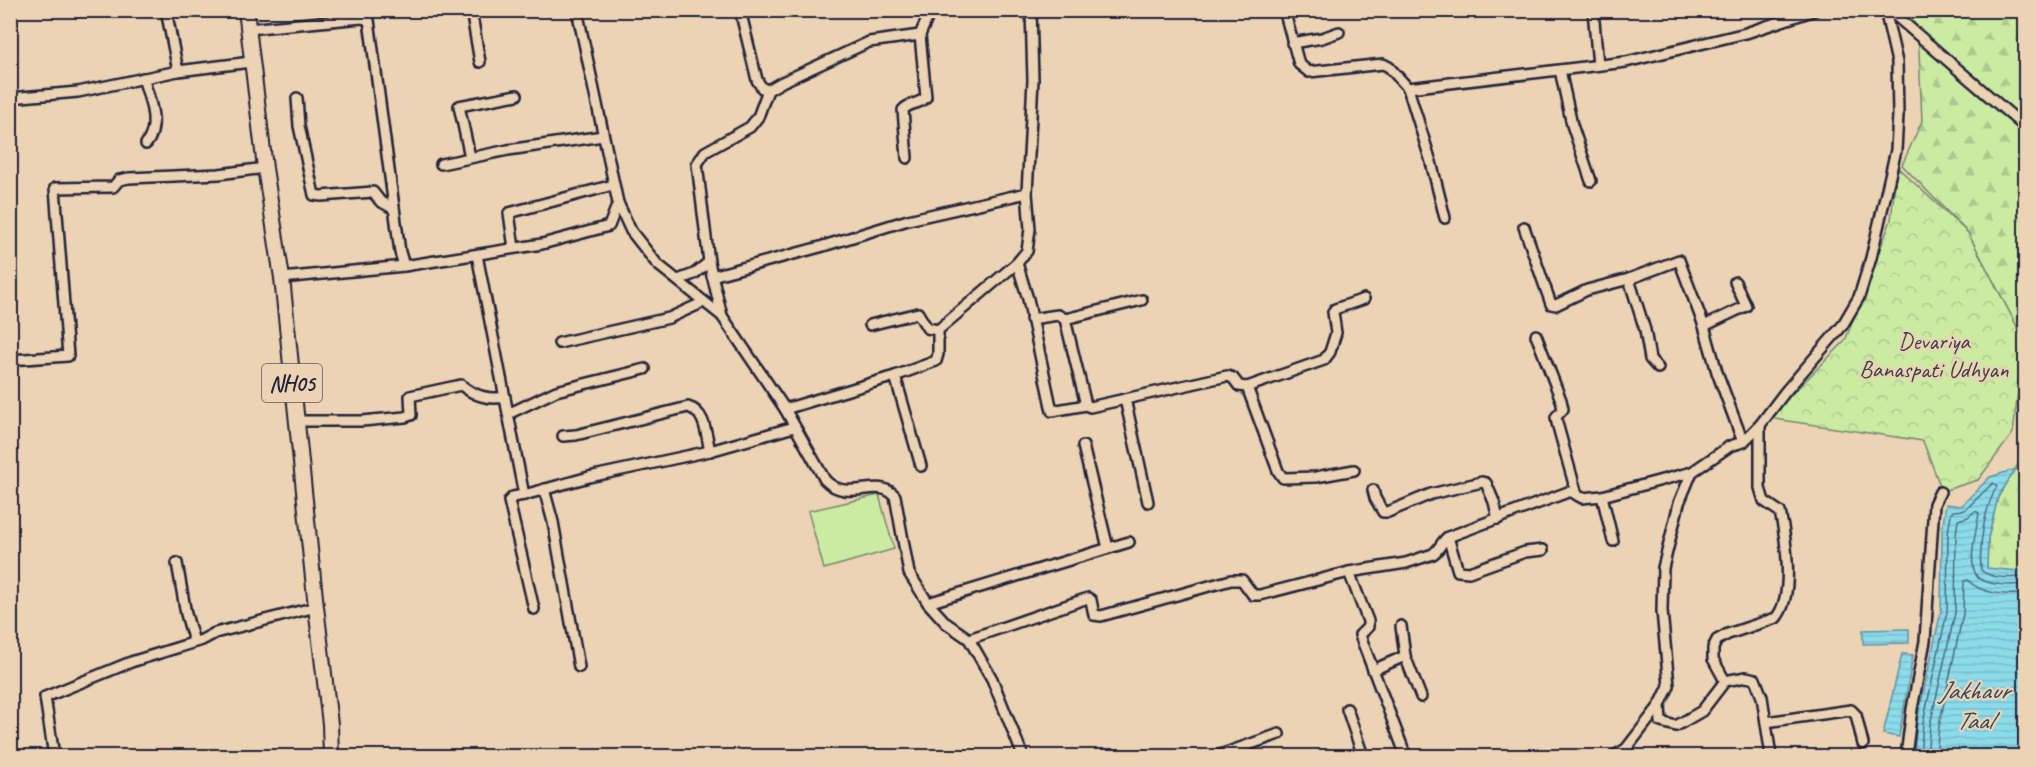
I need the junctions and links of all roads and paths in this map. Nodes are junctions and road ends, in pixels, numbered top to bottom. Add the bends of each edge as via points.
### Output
1 (166, 10) edge
2 (246, 10) edge
3 (471, 10) edge
4 (577, 10) edge
5 (740, 10) edge
6 (928, 10) edge
7 (1031, 10) edge
8 (1284, 10) edge
9 (1593, 10) edge
10 (1815, 10) edge
11 (1887, 10) edge
12 (1805, 12) edge
13 (247, 29) junction
14 (1339, 32) dead end
15 (920, 34) junction
16 (1292, 43) junction
17 (251, 62) junction
18 (480, 62) dead end
19 (1598, 65) junction
20 (1560, 70) junction
21 (178, 71) junction
22 (143, 78) junction
23 (1408, 88) junction
24 (768, 90) junction
25 (518, 95) dead end
26 (10, 98) edge
27 (297, 98) dead end
28 (2025, 128) edge
29 (603, 136) junction
30 (146, 144) dead end
31 (470, 157) junction
32 (907, 158) dead end
33 (441, 164) dead end
34 (265, 168) junction
35 (1591, 181) dead end
36 (613, 185) junction
37 (1027, 193) junction
38 (618, 203) junction
39 (394, 208) junction
40 (1445, 218) dead end
41 (609, 226) junction
42 (1524, 227) dead end
43 (631, 231) junction
44 (514, 248) junction
45 (477, 255) junction
46 (709, 262) junction
47 (1017, 263) junction
48 (404, 266) junction
49 (712, 276) junction
50 (282, 278) junction
51 (1629, 279) junction
52 (678, 280) junction
53 (1735, 282) dead end
54 (1364, 299) dead end
55 (1142, 300) dead end
56 (704, 302) junction
57 (722, 316) junction
58 (1031, 319) junction
59 (1065, 319) junction
60 (870, 325) dead end
61 (1704, 326) junction
62 (938, 330) junction
63 (1536, 335) dead end
64 (559, 343) dead end
65 (10, 360) edge
66 (1658, 368) dead end
67 (645, 369) dead end
68 (895, 376) junction
69 (1247, 387) junction
70 (505, 397) junction
71 (1125, 399) junction
72 (1086, 405) junction
73 (785, 409) junction
74 (508, 414) junction
75 (296, 422) junction
76 (1760, 425) junction
77 (794, 427) junction
78 (563, 436) dead end
79 (1743, 442) junction
80 (1083, 446) dead end
81 (710, 451) junction
82 (921, 466) dead end
83 (1354, 470) dead end
84 (1692, 472) junction
85 (544, 489) junction
86 (1374, 490) dead end
87 (1940, 492) dead end
88 (524, 495) junction
89 (1577, 495) junction
90 (1602, 495) junction
91 (1148, 502) dead end
92 (1498, 519) junction
93 (1448, 537) junction
94 (1613, 541) dead end
95 (1129, 542) dead end
96 (1108, 548) junction
97 (1543, 549) dead end
98 (177, 563) dead end
99 (1349, 572) junction
100 (928, 603) junction
101 (316, 607) junction
102 (534, 609) dead end
103 (1401, 626) dead end
104 (969, 639) junction
105 (194, 642) junction
106 (1406, 656) junction
107 (579, 667) dead end
108 (1372, 670) junction
109 (1725, 681) junction
110 (1421, 697) dead end
111 (1660, 705) junction
112 (1347, 709) dead end
113 (1766, 722) junction
114 (1279, 734) dead end
115 (1863, 744) dead end
116 (54, 756) edge
117 (331, 756) edge
118 (1023, 756) edge
119 (1216, 756) edge
120 (1363, 756) edge
121 (1406, 756) edge
122 (1614, 756) edge
123 (1771, 756) edge
124 (1906, 756) edge

1 - 21 street
2 - 13 main road, NH05
3 - 18 street
4 - 29 street
5 - 24 street via 757,80
6 - 15 street
7 - 37 street via 1033,80
8 - 16 street
9 - 19 street
10 - 12 street
11 - 28 street
11 - 76 street via 1897,62 1896,150 1871,258 1859,297 1842,326
12 - 19 street via 1746,33 1655,56
13 - 17 main road, NH05
13 - 39 street via 369,20
14 - 16 street
15 - 24 street via 869,42
15 - 32 street via 926,97 903,110
16 - 23 street via 1299,64 1309,72 1383,64
17 - 21 street
17 - 34 main road, NH05
19 - 20 street
20 - 23 street
20 - 35 street
21 - 22 street
22 - 26 street via 78,92
22 - 30 street via 153,125
23 - 40 street
24 - 46 street via 750,127 705,152 698,164
25 - 31 street via 459,106
27 - 39 street via 314,195 373,192
29 - 31 street
29 - 36 street
31 - 33 street
34 - 50 main road, NH05
34 - 65 street via 129,178 119,180 113,187 55,188 68,356
36 - 38 street
36 - 44 street via 509,213
37 - 47 street via 1027,251
37 - 49 street via 908,220
38 - 41 street
38 - 43 street
39 - 48 street
41 - 43 street
41 - 44 street
42 - 51 street via 1551,304
43 - 52 street via 657,264
44 - 45 street
45 - 48 street
45 - 70 street
46 - 49 street
46 - 52 street
47 - 58 street
47 - 62 street
48 - 50 street
49 - 57 street
50 - 75 main road, NH05
51 - 61 street via 1679,260
51 - 66 street via 1650,359
52 - 56 street
53 - 61 street via 1746,306
54 - 69 street via 1333,312 1336,333 1324,360
55 - 59 street
56 - 57 street
56 - 64 street via 669,318
57 - 73 street
58 - 59 street via 1058,315
58 - 72 street via 1052,411
59 - 72 street
60 - 62 street via 918,313 927,328
61 - 79 street
62 - 68 street via 936,361
63 - 89 street via 1561,400 1563,409 1556,417 1557,423
67 - 74 street via 556,391
68 - 73 street
68 - 82 street
69 - 71 street via 1227,376
69 - 83 street via 1283,478
70 - 74 street
70 - 75 street via 491,400 461,386 410,396 411,415 405,417
71 - 72 street
71 - 91 street
73 - 77 street
74 - 88 street
75 - 101 main road, NH05
76 - 79 street
76 - 109 street via 1760,488 1764,501 1780,512 1786,593 1776,618 1716,640 1713,658
77 - 81 street
77 - 100 street via 832,488 883,489 895,496 909,573
78 - 81 street via 688,407 701,414
79 - 84 street via 1730,446
80 - 96 street
81 - 85 street
84 - 90 street
84 - 111 street via 1679,503 1663,568 1662,611 1669,686
85 - 88 street
85 - 107 street
86 - 92 street via 1383,512 1388,512 1431,494 1482,482 1491,491
87 - 124 street via 1934,504 1925,641
88 - 102 street via 509,501
89 - 90 street
89 - 92 street via 1568,492
90 - 94 street
92 - 93 street
93 - 97 street via 1461,573
93 - 99 street via 1433,554 1406,563
95 - 96 street
96 - 100 street
98 - 105 street
99 - 104 street via 1253,596 1242,580 1231,580 1101,616 1094,615 1088,598
99 - 108 street via 1368,621 1360,635
100 - 104 street via 946,623
101 - 105 street
101 - 117 main road, NH05
103 - 106 street
104 - 118 street via 992,679
105 - 116 street via 131,662 45,697
106 - 108 street
106 - 110 street
108 - 121 street
109 - 111 street via 1702,711 1676,726 1661,722
109 - 113 street via 1755,679
111 - 122 street via 1626,749
112 - 120 street
113 - 115 street via 1851,710 1856,715
113 - 123 street
114 - 119 street

